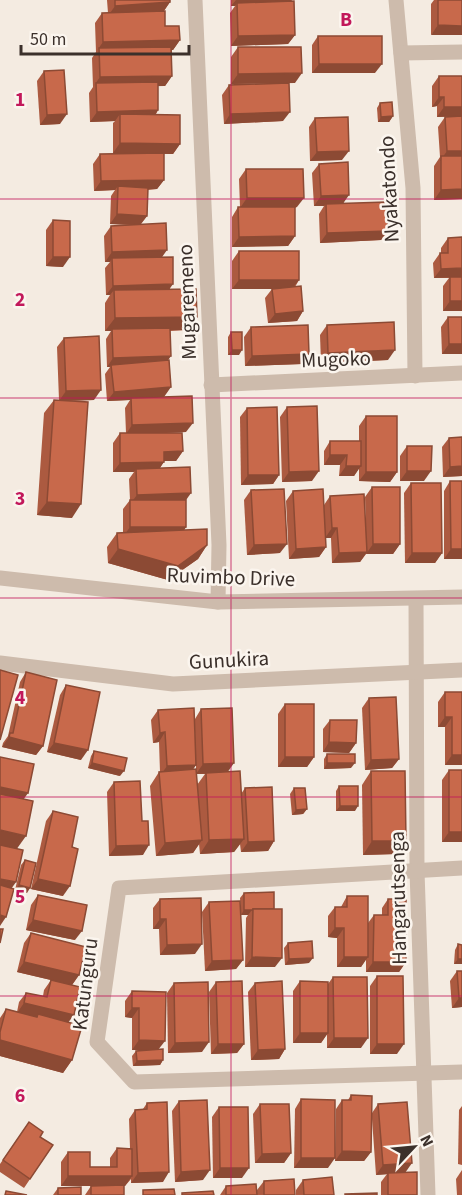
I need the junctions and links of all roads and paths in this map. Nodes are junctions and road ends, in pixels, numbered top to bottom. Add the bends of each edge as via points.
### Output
1 (195, 0) edge
2 (396, 0) edge
3 (462, 52) edge
4 (401, 53) junction
5 (462, 374) edge
6 (416, 376) junction
7 (211, 385) junction
8 (0, 578) edge
9 (462, 597) edge
10 (416, 599) junction
11 (218, 602) junction
12 (0, 663) edge
13 (462, 670) edge
14 (418, 672) junction
15 (462, 868) edge
16 (417, 871) junction
17 (462, 1072) edge
18 (423, 1074) junction
19 (428, 1195) edge

1 - 7 street, Mugaremeno
2 - 4 street, Nyakatondo
3 - 4 street
4 - 6 street, Nyakatondo via 413,188
5 - 6 street, Mugoko
6 - 7 street, Mugoko
7 - 11 street, Mugaremeno
8 - 11 street, Ruvimbo Drive
9 - 10 street, Ruvimbo Drive
10 - 11 street, Ruvimbo Drive
10 - 14 street, Hangarutsenga
12 - 14 street, Gunukira via 173,684
13 - 14 street, Gunukira
14 - 16 street, Hangarutsenga
15 - 16 street
16 - 18 street, Hangarutsenga
16 - 18 street, Katunguru via 119,888 97,1042 134,1082
17 - 18 street
18 - 19 street, Hangarutsenga

